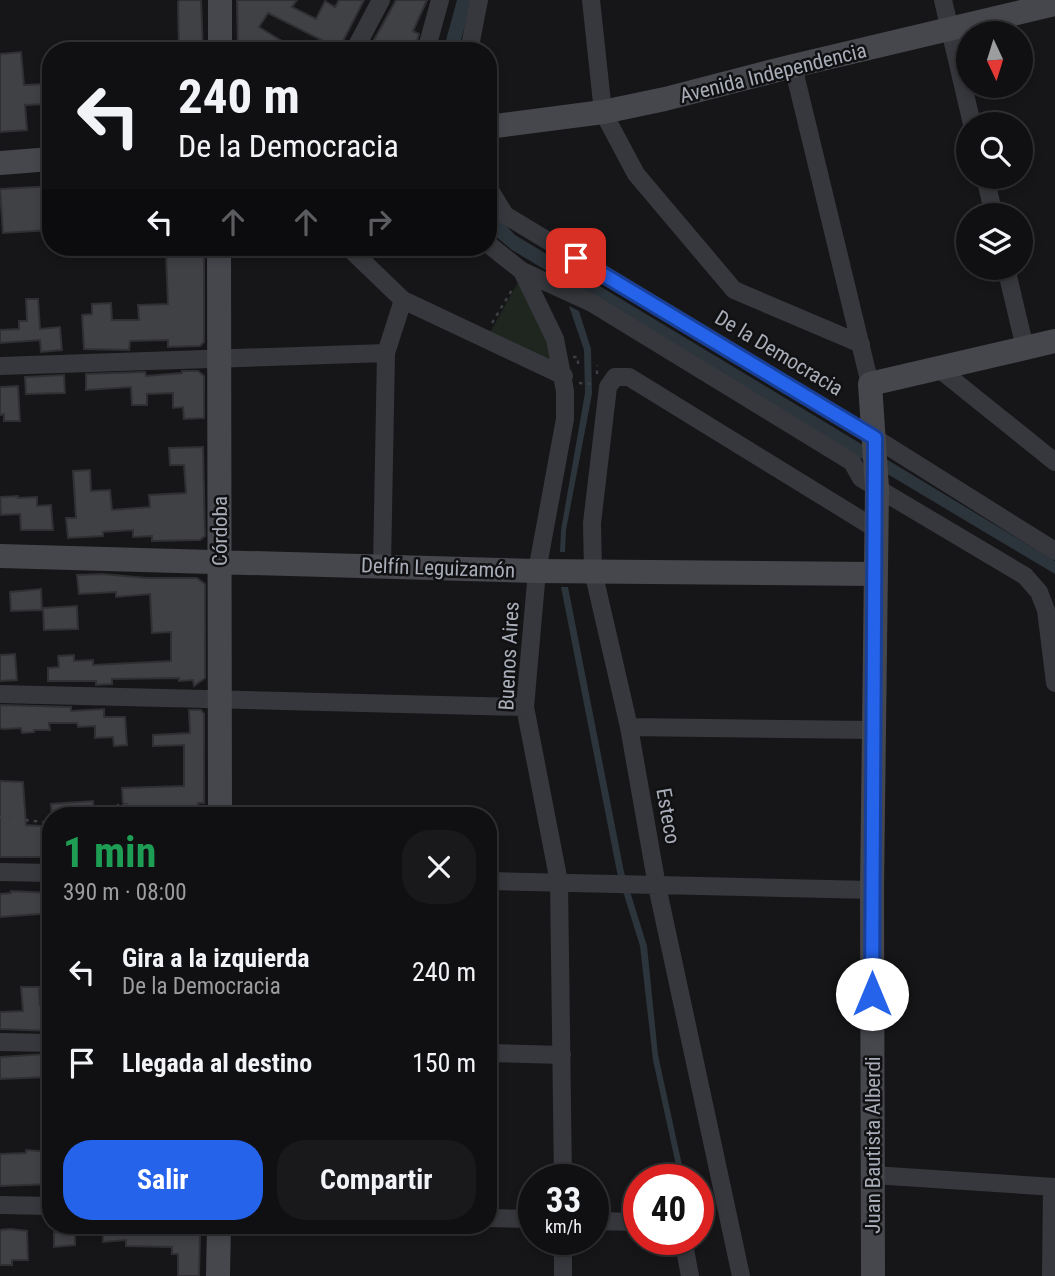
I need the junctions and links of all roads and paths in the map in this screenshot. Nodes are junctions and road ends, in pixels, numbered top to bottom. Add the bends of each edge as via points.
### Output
1 (220, 0) edge
2 (381, 0) edge
3 (440, 0) edge
4 (479, 0) edge
5 (591, 0) edge
6 (943, 0) edge
7 (1055, 4) edge
8 (950, 30) junction
9 (220, 42) edge
10 (359, 42) edge
11 (428, 42) edge
12 (471, 42) edge
13 (793, 66) junction
14 (603, 112) junction
15 (969, 112) edge
16 (497, 126) edge
17 (42, 160) edge
18 (0, 163) edge
19 (497, 202) edge
20 (497, 251) edge
21 (219, 256) edge
22 (357, 256) edge
23 (522, 271) junction
24 (1009, 280) edge
25 (403, 300) junction
26 (484, 338) junction
27 (1055, 341) edge
28 (860, 344) junction
29 (1025, 348) junction
30 (386, 353) junction
31 (219, 359) junction
32 (0, 366) edge
33 (938, 368) junction
34 (571, 379) junction
35 (597, 384) dead end
36 (870, 384) junction
37 (875, 438) junction
38 (1055, 462) edge
39 (877, 488) junction
40 (876, 529) junction
41 (1055, 551) edge
42 (0, 556) edge
43 (220, 563) junction
44 (382, 566) junction
45 (537, 571) junction
46 (593, 571) junction
47 (876, 574) junction
48 (1055, 683) edge
49 (0, 694) edge
50 (219, 699) junction
51 (525, 707) junction
52 (629, 727) junction
53 (873, 730) junction
54 (118, 807) edge
55 (150, 807) edge
56 (214, 807) edge
57 (0, 817) edge
58 (42, 822) edge
59 (0, 872) edge
60 (42, 873) edge
61 (497, 881) edge
62 (559, 882) junction
63 (649, 886) junction
64 (872, 890) junction
65 (0, 1042) edge
66 (42, 1043) edge
67 (497, 1053) edge
68 (562, 1055) junction
69 (563, 1164) edge
70 (873, 1175) junction
71 (1054, 1187) edge
72 (0, 1205) edge
73 (42, 1206) edge
74 (497, 1218) edge
75 (518, 1219) edge
76 (219, 1234) edge
77 (563, 1255) edge
78 (686, 1255) edge
79 (218, 1276) edge
80 (563, 1276) edge
81 (690, 1276) edge
82 (741, 1276) edge
83 (873, 1276) edge
84 (1051, 1276) edge

1 - 9 street
2 - 10 street
3 - 11 street
4 - 12 street
5 - 14 street
6 - 8 street
7 - 8 street, Avenida Independencia
8 - 13 street, Avenida Independencia
8 - 15 street
13 - 14 street, Avenida Independencia
13 - 28 street
14 - 16 street, Avenida Independencia
14 - 28 street via 636,174 734,290
17 - 18 street
19 - 37 street, De la Democracia via 505,215
20 - 23 street, Buenos Aires
21 - 31 street, Córdoba
22 - 25 street
23 - 26 path
23 - 34 street, Buenos Aires
23 - 39 street via 592,303 852,461 861,478
24 - 29 street
25 - 26 street
25 - 30 street
26 - 34 street
27 - 29 street
28 - 36 street
29 - 33 street
30 - 31 street
30 - 44 street
31 - 32 street
31 - 43 street, Córdoba
33 - 36 street
33 - 38 street
34 - 35 path
34 - 45 street, Buenos Aires
36 - 37 street, Juan Bautista Alberdi
37 - 39 street, Juan Bautista Alberdi
37 - 41 street, De la Democracia
39 - 40 street, Juan Bautista Alberdi
39 - 48 street via 1025,576 1039,592 1046,610
40 - 46 street, Esteco via 629,377 615,377 608,387 592,523
40 - 47 street, Juan Bautista Alberdi
42 - 43 street, Delfín Leguizamón
43 - 44 street, Delfín Leguizamón
43 - 50 street, Córdoba
44 - 45 street, Delfín Leguizamón
45 - 46 street, Delfín Leguizamón
45 - 51 street, Buenos Aires
46 - 47 street, Delfín Leguizamón
46 - 52 street, Esteco
47 - 53 street, Juan Bautista Alberdi
49 - 50 street
50 - 51 street
50 - 56 street, Córdoba
51 - 62 street, Buenos Aires
52 - 53 street
52 - 63 street, Esteco
53 - 64 street, Juan Bautista Alberdi
54 - 55 path
57 - 58 path
59 - 60 street
61 - 62 street
62 - 63 street
62 - 68 street, Buenos Aires
63 - 64 street
63 - 82 street, Esteco
64 - 70 street, Juan Bautista Alberdi
65 - 66 street
67 - 68 street
68 - 69 street, Buenos Aires
70 - 71 street
70 - 83 street, Juan Bautista Alberdi
71 - 84 street
72 - 73 street
74 - 75 street
76 - 79 street
77 - 80 street
78 - 81 street

